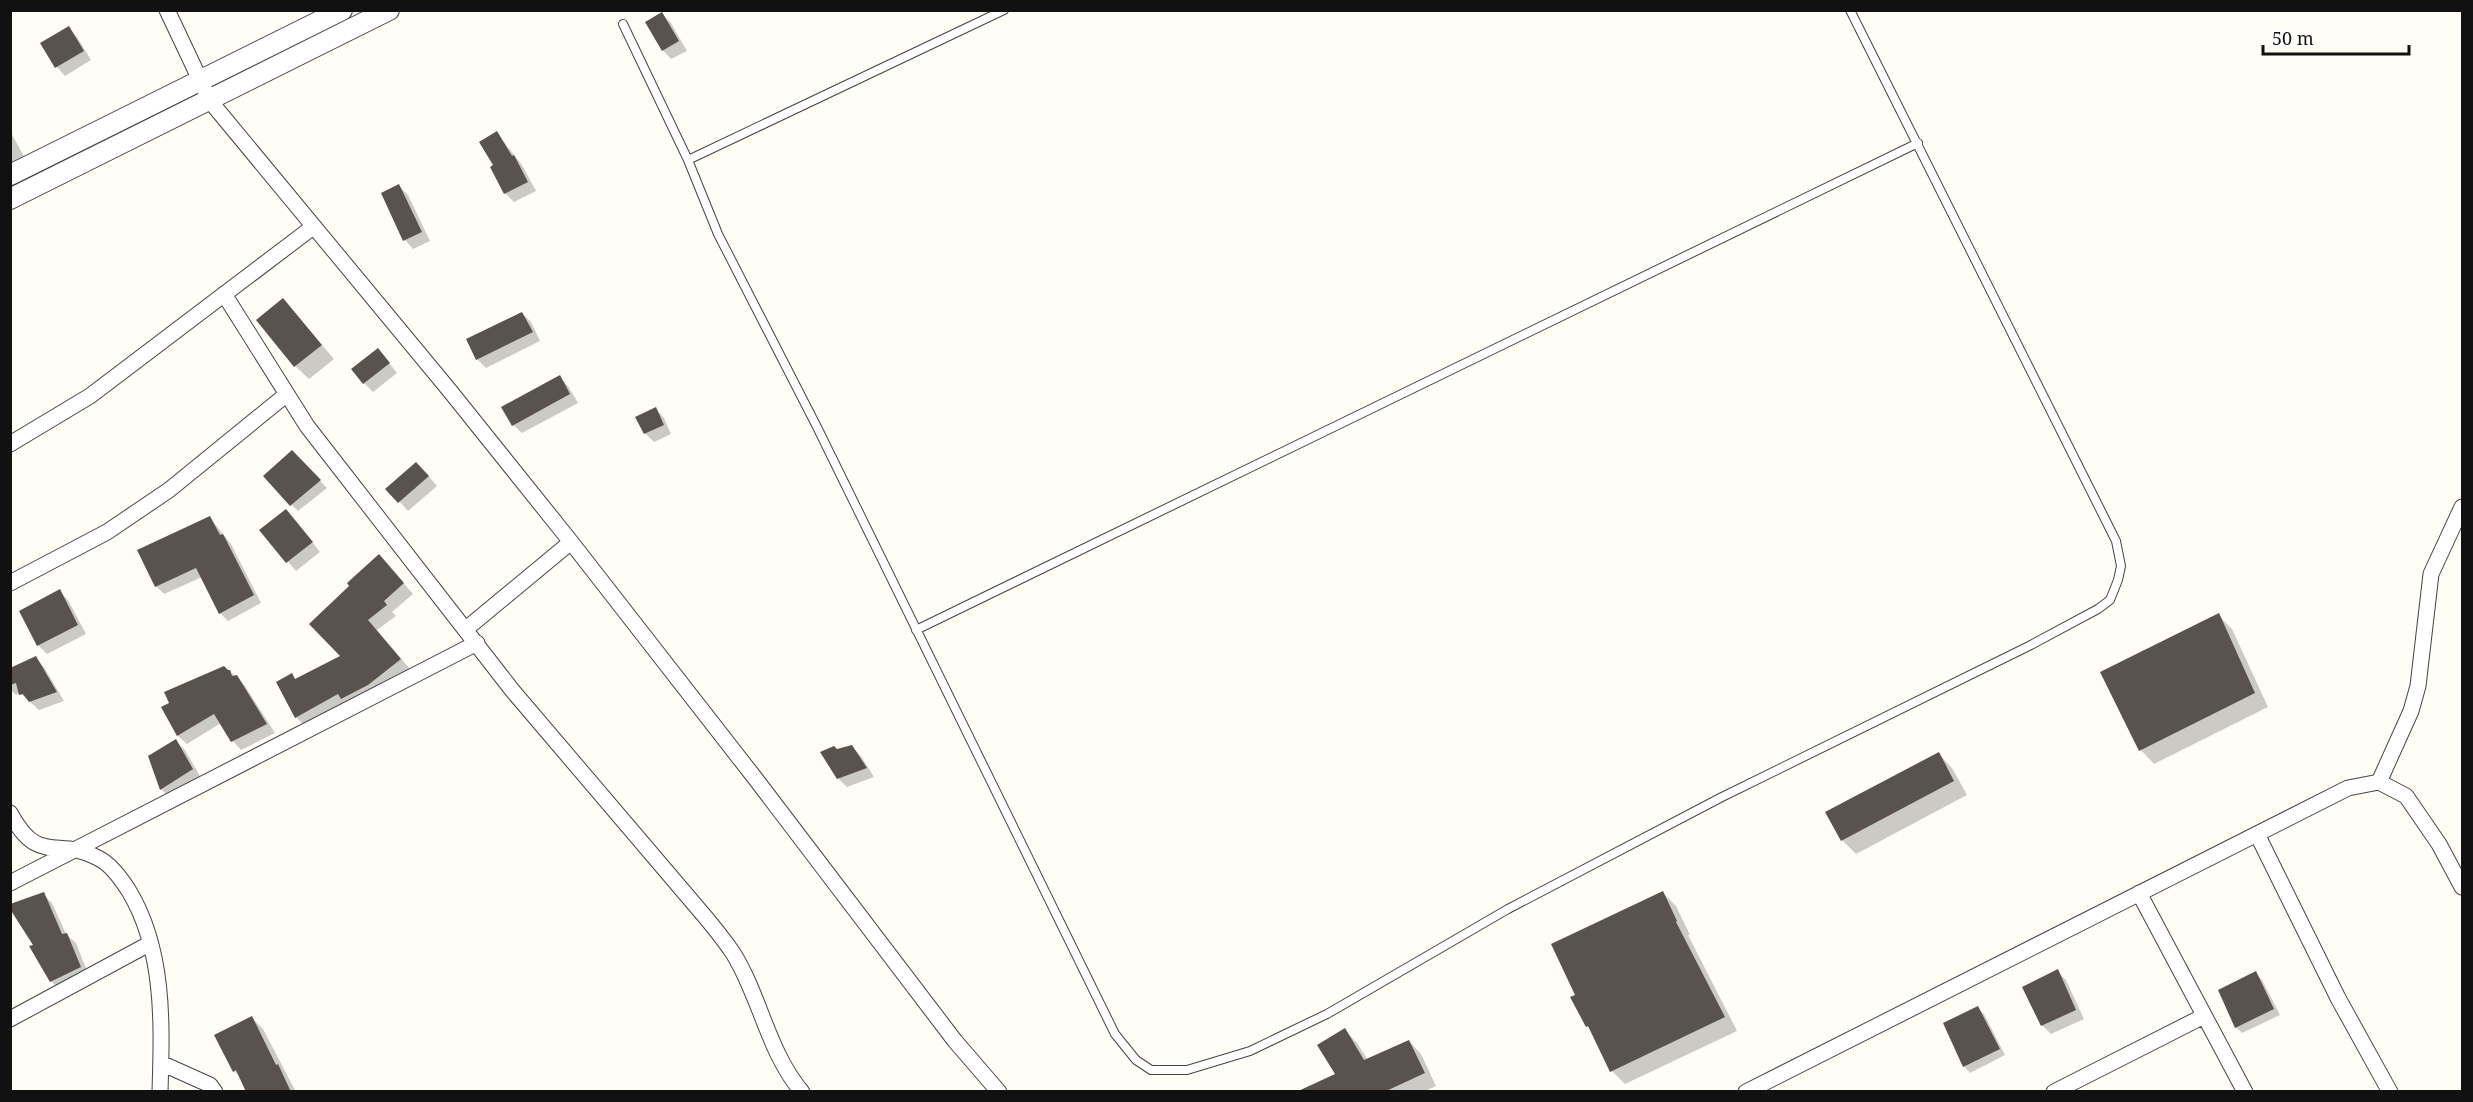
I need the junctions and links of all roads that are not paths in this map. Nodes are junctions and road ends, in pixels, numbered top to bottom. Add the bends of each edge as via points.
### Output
1 (167, 10) edge
2 (342, 10) edge
3 (389, 10) edge
4 (1004, 10) edge
5 (1850, 10) edge
6 (623, 24) dead end
7 (200, 80) junction
8 (210, 101) junction
9 (1918, 144) junction
10 (688, 160) junction
11 (10, 175) edge
12 (10, 199) edge
13 (313, 226) junction
14 (224, 294) junction
15 (287, 394) junction
16 (10, 444) edge
17 (2463, 507) edge
18 (571, 542) junction
19 (10, 583) edge
20 (466, 629) junction
21 (916, 630) junction
22 (477, 644) junction
23 (2379, 782) junction
24 (10, 813) edge
25 (2257, 834) junction
26 (75, 850) junction
27 (10, 883) edge
28 (2463, 887) edge
29 (2139, 893) junction
30 (149, 944) junction
31 (2204, 1016) junction
32 (10, 1019) edge
33 (161, 1064) junction
34 (160, 1092) edge
35 (214, 1092) edge
36 (802, 1092) edge
37 (999, 1092) edge
38 (1746, 1092) edge
39 (2054, 1092) edge
40 (2245, 1092) edge
41 (2390, 1092) edge

1 - 7 street
2 - 7 street
3 - 8 street
4 - 10 lane
5 - 9 lane
6 - 10 lane
7 - 8 street
7 - 11 street
8 - 12 street
8 - 13 street
9 - 21 lane
9 - 21 lane via 2116,541 2121,566 2110,600 2029,646 1722,797 1508,909 1328,1014 1251,1051 1186,1070 1151,1070 1136,1060 1114,1034
10 - 21 lane via 718,234
13 - 14 street
13 - 18 street
14 - 15 street
14 - 16 street via 90,396
15 - 19 street via 169,490 107,532
15 - 20 street via 307,426
17 - 23 street via 2432,574 2418,686
18 - 20 street
18 - 37 street via 955,1041
20 - 22 street
22 - 26 street
22 - 36 street via 733,954 774,1045
23 - 25 street via 2348,788
23 - 28 street via 2406,795
24 - 26 street via 26,838 39,847
25 - 29 street
25 - 41 street via 2338,998
26 - 27 street
26 - 30 street via 100,858 121,878 142,914
29 - 31 street
29 - 38 street
30 - 32 street
30 - 33 street via 159,986
31 - 39 street
31 - 40 street
33 - 34 street
33 - 35 street via 210,1085

